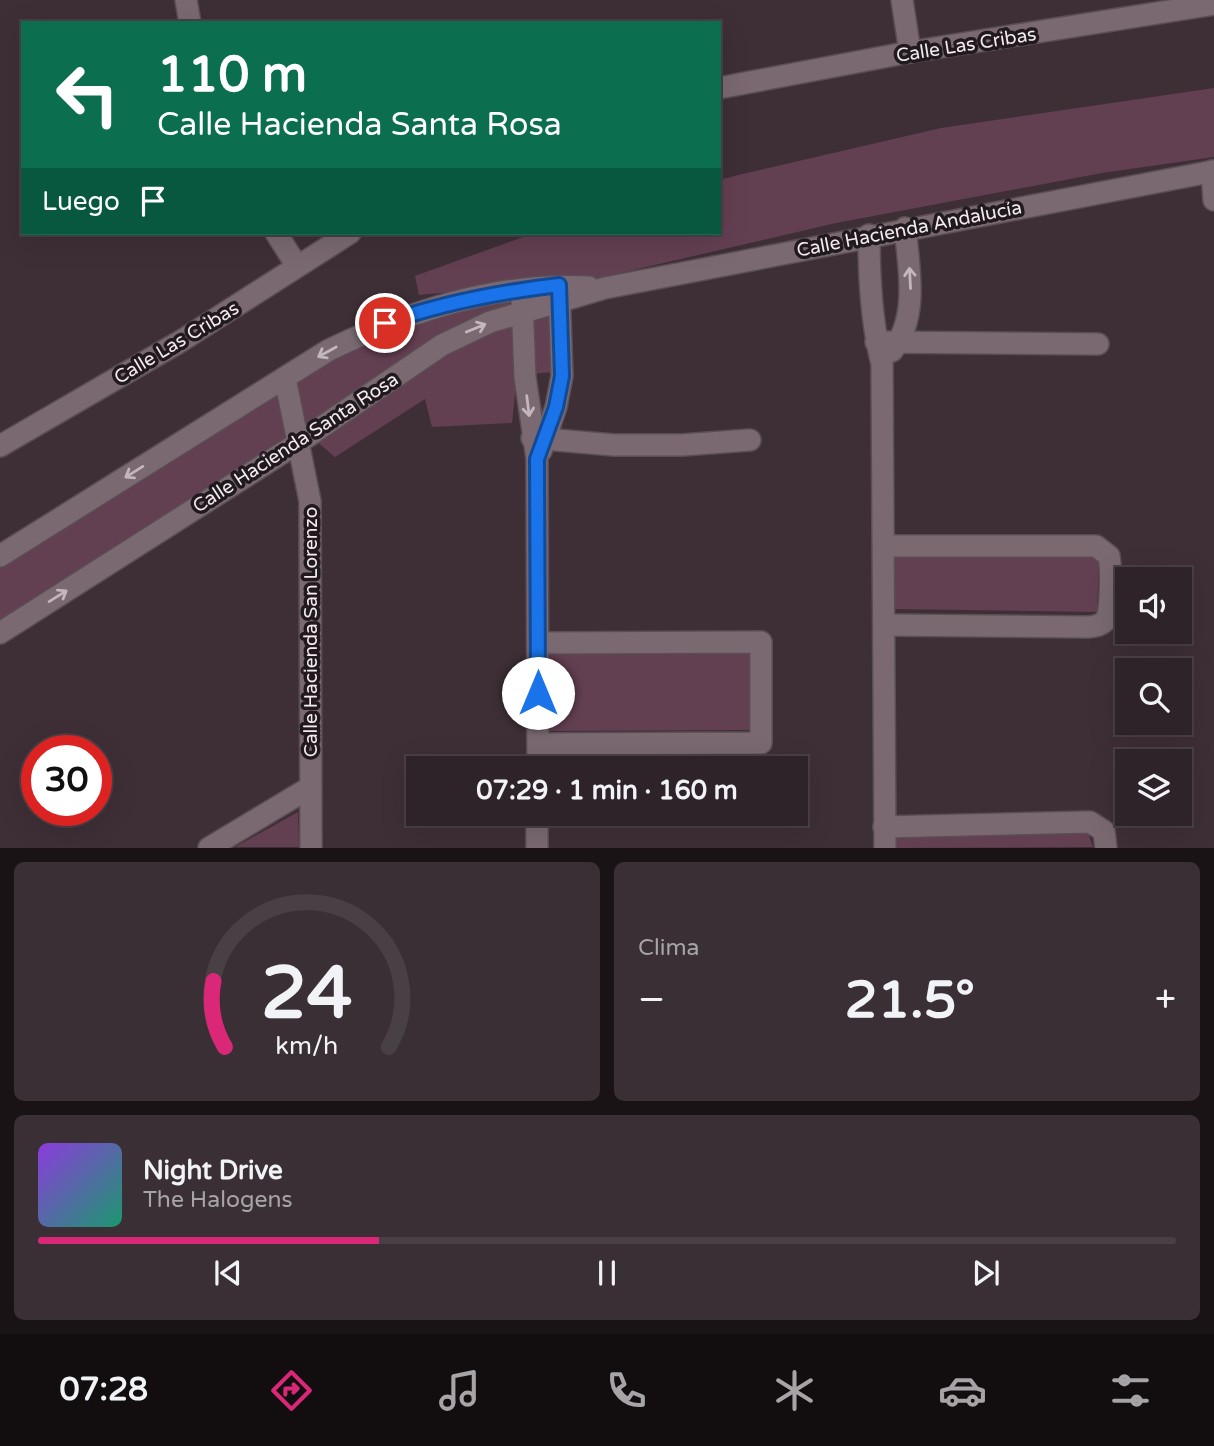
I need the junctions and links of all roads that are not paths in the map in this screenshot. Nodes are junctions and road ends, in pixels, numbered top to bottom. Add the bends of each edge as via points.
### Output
1 (186, 0) edge
2 (902, 0) edge
3 (1214, 4) edge
4 (190, 21) edge
5 (910, 52) junction
6 (721, 88) edge
7 (1213, 171) edge
8 (1214, 200) edge
9 (905, 228) junction
10 (277, 235) edge
11 (347, 235) edge
12 (869, 235) junction
13 (297, 267) junction
14 (605, 288) joint
15 (523, 289) junction
16 (559, 293) junction
17 (429, 308) junction
18 (873, 309) junction
19 (908, 310) junction
20 (522, 312) junction
21 (876, 342) junction
22 (899, 343) junction
23 (1098, 344) dead end
24 (442, 345) junction
25 (882, 364) junction
26 (562, 376) junction
27 (525, 377) junction
28 (285, 378) junction
29 (750, 440) dead end
30 (298, 443) junction
31 (539, 445) junction
32 (0, 446) edge
33 (884, 546) junction
34 (0, 556) edge
35 (884, 625) junction
36 (0, 633) edge
37 (538, 643) junction
38 (538, 744) junction
39 (538, 756) edge
40 (309, 788) junction
41 (537, 826) edge
42 (884, 837) edge
43 (209, 848) edge
44 (311, 848) edge
45 (537, 848) edge
46 (1106, 848) edge

1 - 4 street
2 - 5 street
3 - 5 street, Calle Las Cribas
5 - 6 street, Calle Las Cribas
7 - 8 street
7 - 9 street, Calle Hacienda Andalucía
9 - 12 street, Calle Hacienda Andalucía
19 -> 9 street via 911,284
10 - 13 street
11 - 13 street, Calle Las Cribas
12 - 14 street, Calle Hacienda Andalucía
12 - 18 street
13 - 32 street, Calle Las Cribas via 181,341
14 - 16 street, Calle Hacienda Santa Rosa
15 - 16 street, Calle Hacienda Santa Rosa
15 - 17 street, Calle Hacienda Santa Rosa
15 - 20 street
16 - 20 street, Calle Hacienda Santa Rosa
16 - 26 street
17 - 24 street
17 -> 28 street, Calle Hacienda Santa Rosa via 329,350
18 - 19 street
18 - 21 street
19 - 22 street
24 -> 20 street, Calle Hacienda Santa Rosa via 481,325
20 - 27 street
21 - 22 street
21 - 25 street
22 - 23 street
22 - 25 street
24 - 30 street, Calle Hacienda Santa Rosa
25 - 33 street
26 - 27 street
26 - 31 street
27 -> 31 street
28 - 30 street, Calle Hacienda San Lorenzo
28 -> 34 street, Calle Hacienda Santa Rosa
29 - 31 street
36 -> 30 street, Calle Hacienda Santa Rosa
30 - 40 street, Calle Hacienda San Lorenzo via 310,501
31 - 37 street
33 - 35 street
33 - 35 street via 1096,546 1109,556 1111,565 1108,615 1100,625
35 - 42 street
37 - 38 street
37 - 38 street via 761,642 761,743
38 - 39 street
40 - 43 street
40 - 44 street, Calle Hacienda San Lorenzo
41 - 45 street
42 - 46 street via 1090,822 1104,831

